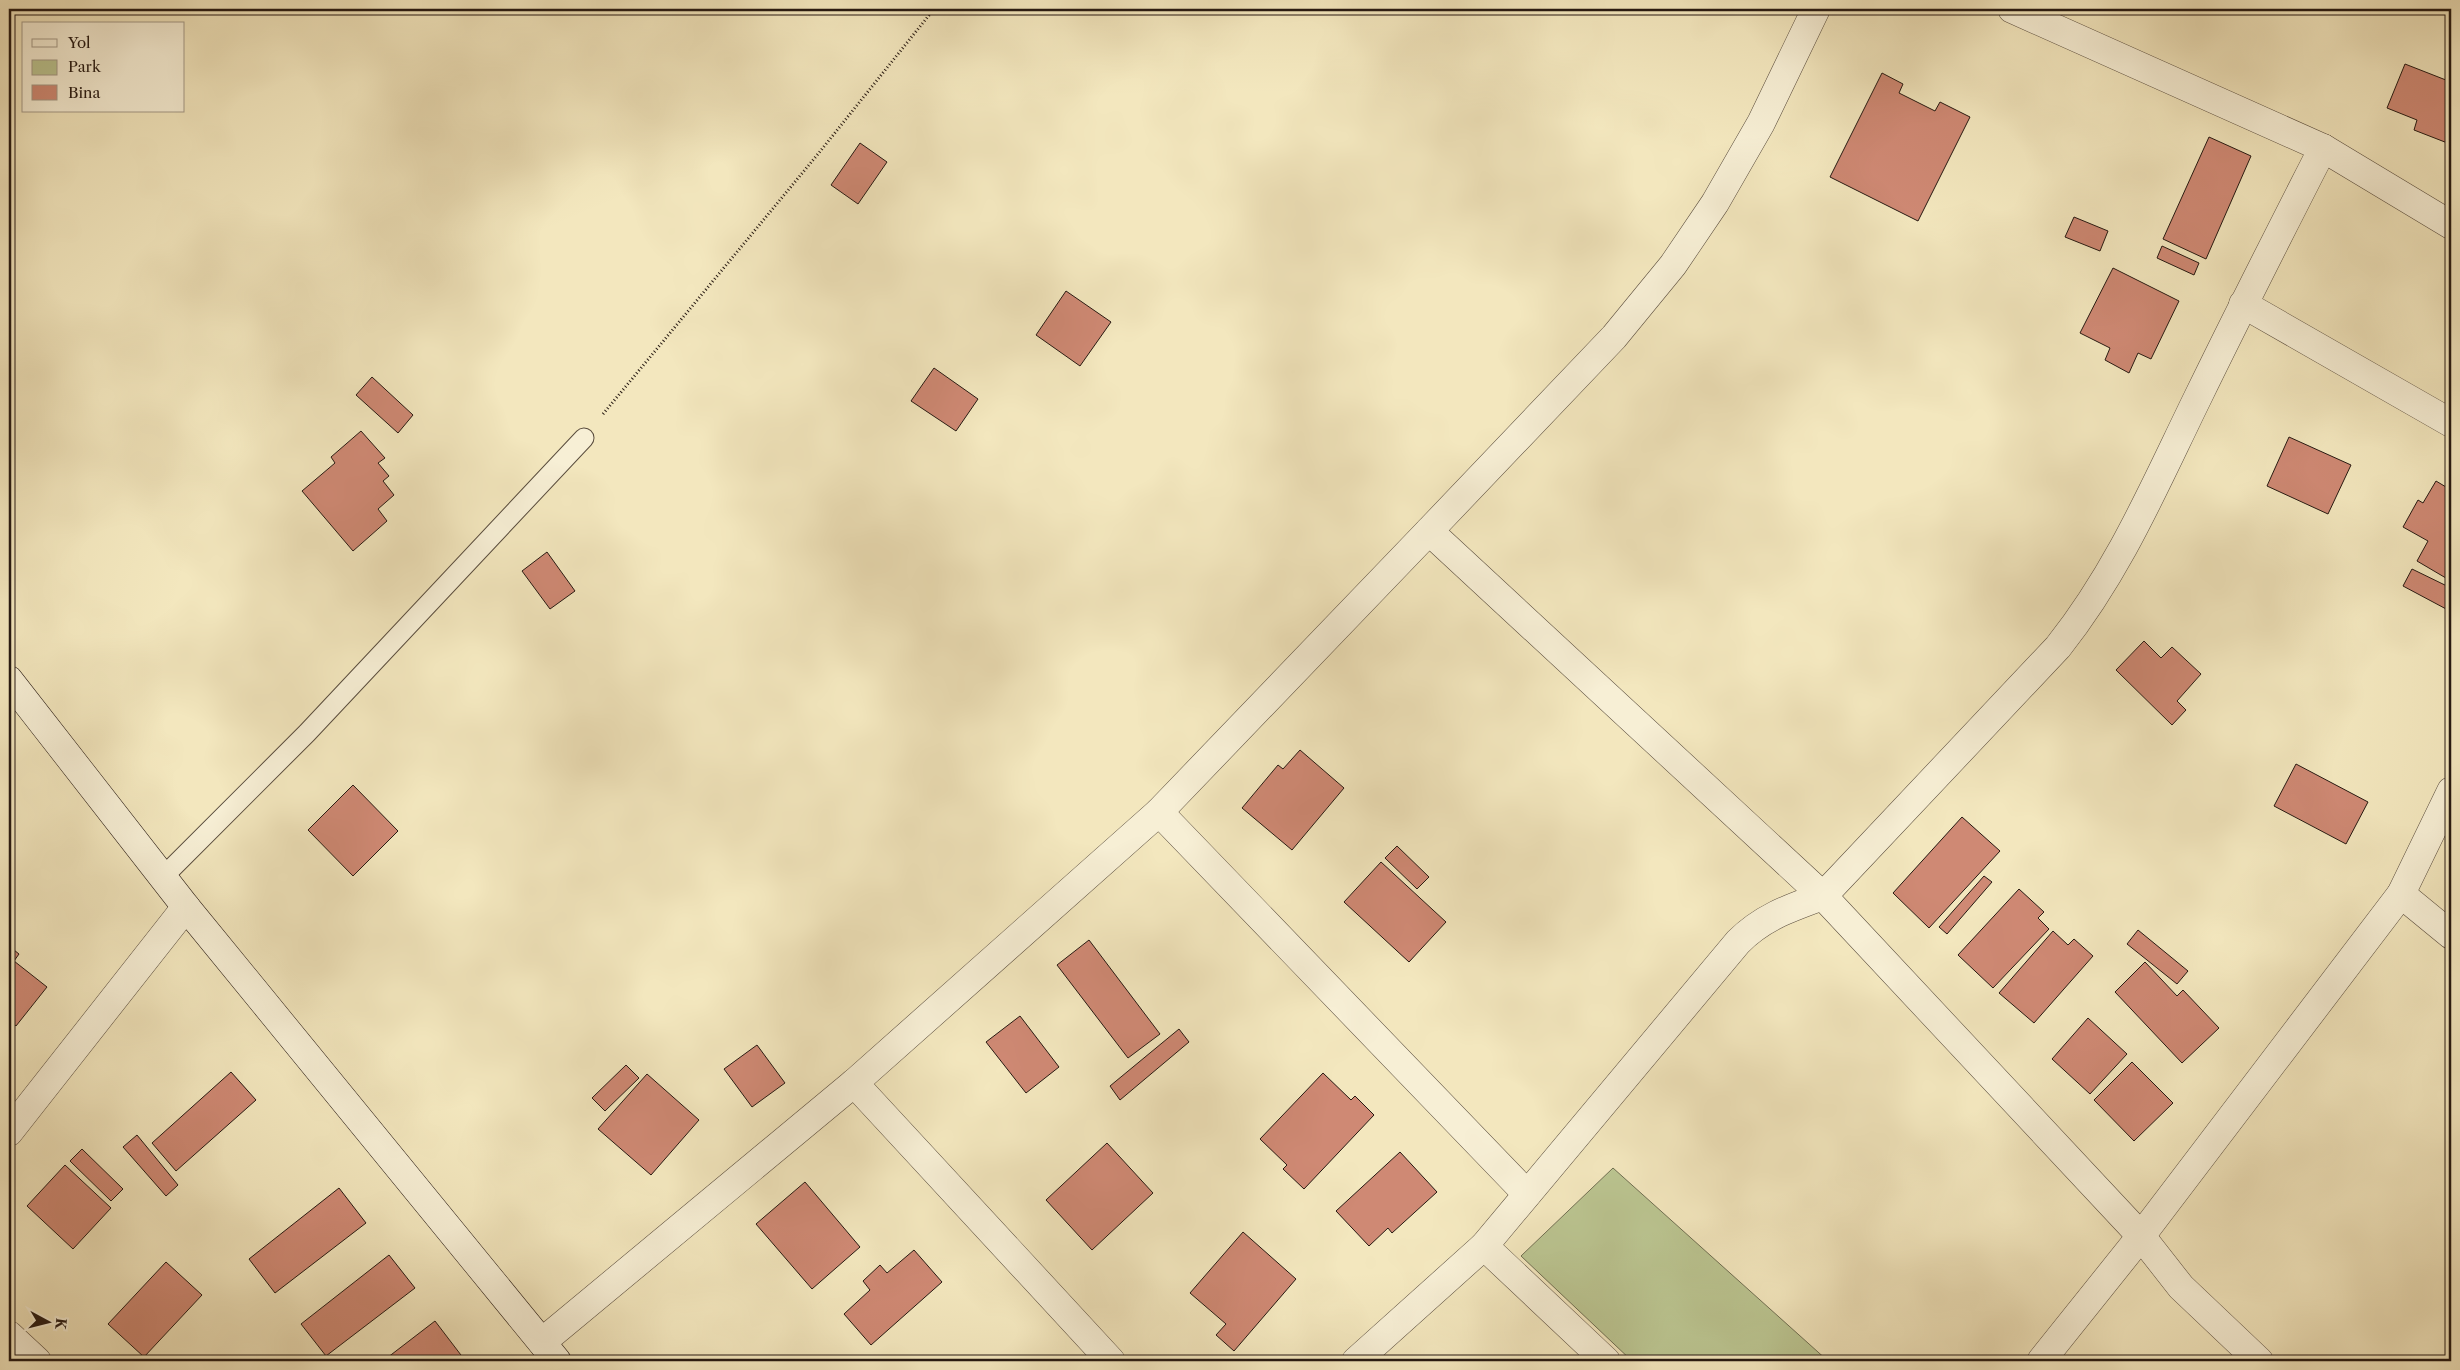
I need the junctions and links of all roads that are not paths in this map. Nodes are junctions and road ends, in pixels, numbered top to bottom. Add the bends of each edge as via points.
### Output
1 (1816, 9) edge
2 (2012, 9) edge
3 (2323, 148) junction
4 (2451, 225) edge
5 (2243, 304) junction
6 (2451, 423) edge
7 (584, 438) road end
8 (1430, 531) junction
9 (9, 680) edge
10 (2451, 792) edge
11 (1159, 812) junction
12 (163, 877) junction
13 (2401, 894) junction
14 (1823, 896) junction
15 (186, 907) junction
16 (2451, 935) edge
17 (854, 1082) junction
18 (9, 1132) edge
19 (1527, 1194) junction
20 (2141, 1236) junction
21 (1484, 1246) junction
22 (9, 1335) edge
23 (550, 1351) edge
24 (37, 1361) edge
25 (1111, 1361) edge
26 (1356, 1361) edge
27 (1606, 1361) edge
28 (2041, 1361) edge
29 (2259, 1361) edge

1 - 8 street via 1761,123 1715,203 1673,265 1614,337
2 - 3 street
3 - 4 street
3 - 5 street
5 - 6 street
5 - 14 street via 2123,552 2087,610 2058,646
7 - 12 lane via 307,733
8 - 11 street
8 - 14 street
9 - 12 street
10 - 13 street
11 - 17 street
11 - 19 street
12 - 15 street
13 - 16 street
13 - 20 street
14 - 19 street via 1754,926 1738,942
14 - 20 street
15 - 18 street
15 - 23 street
17 - 23 street
17 - 25 street
19 - 21 street
20 - 28 street
20 - 29 street via 2181,1288
21 - 26 street
21 - 27 street
22 - 24 street

